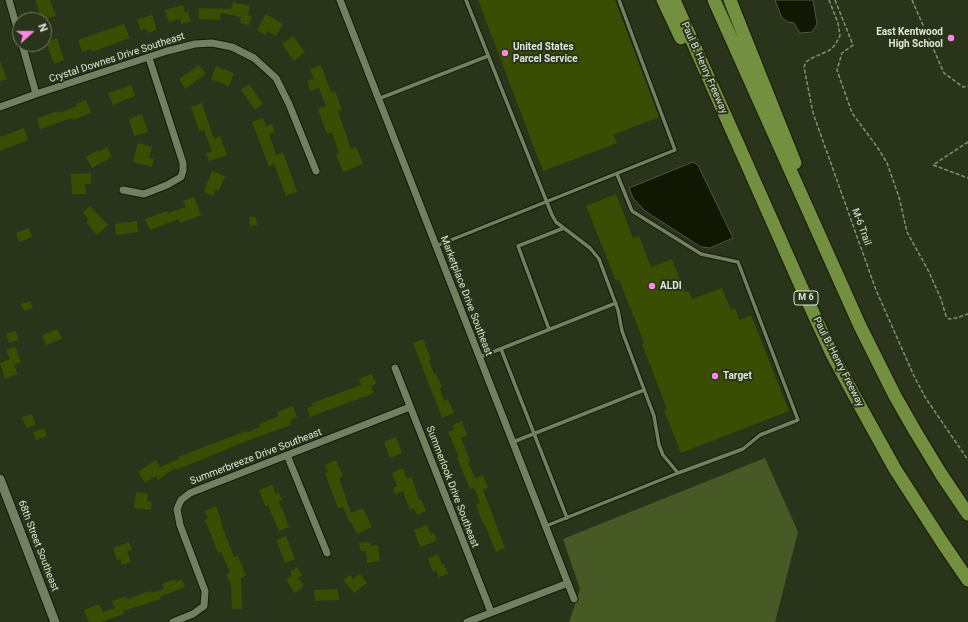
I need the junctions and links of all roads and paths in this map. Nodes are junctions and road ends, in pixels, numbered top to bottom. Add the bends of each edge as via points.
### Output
1 (9, 0) edge
2 (340, 0) edge
3 (466, 0) edge
4 (619, 0) edge
5 (663, 0) edge
6 (674, 0) edge
7 (714, 0) edge
8 (730, 0) edge
9 (829, 0) edge
10 (835, 0) edge
11 (912, 0) edge
12 (12, 12) edge
13 (24, 52) edge
14 (488, 56) junction
15 (149, 58) junction
16 (968, 86) edge
17 (36, 94) junction
18 (378, 99) junction
19 (0, 107) edge
20 (968, 142) edge
21 (316, 171) dead end
22 (617, 174) junction
23 (968, 178) edge
24 (123, 190) dead end
25 (546, 202) junction
26 (564, 228) junction
27 (436, 246) junction
28 (840, 283) junction
29 (804, 293) junction
30 (616, 303) junction
31 (968, 314) edge
32 (549, 329) junction
33 (501, 348) junction
34 (480, 357) junction
35 (395, 368) dead end
36 (644, 390) junction
37 (410, 407) junction
38 (534, 434) junction
39 (513, 442) junction
40 (288, 455) junction
41 (968, 460) edge
42 (678, 473) junction
43 (0, 479) edge
44 (968, 514) edge
45 (567, 518) junction
46 (546, 526) junction
47 (327, 553) dead end
48 (968, 580) edge
49 (568, 583) junction
50 (574, 599) dead end
51 (491, 612) junction
52 (55, 622) edge
53 (173, 622) edge
54 (467, 622) edge

1 - 12 street
2 - 18 street, Marketplace Drive Southeast
3 - 14 lane
4 - 22 lane via 675,150
5 - 29 highway via 772,232
6 - 29 highway, Paul B. Henry Freeway / M 6
7 - 28 highway
8 - 28 highway via 806,190
9 - 41 path, M-6 Trail via 840,36 830,50 810,59 804,67 813,113 876,290 914,376 924,397
10 - 31 path via 853,45 842,53 837,70 852,113 887,163 899,197 907,232 929,272 946,316 949,319
11 - 16 path via 944,73 963,87
13 - 17 street
14 - 18 lane
14 - 25 lane
15 - 17 street, Crystal Downes Drive Southeast
15 - 21 street, Crystal Downes Drive Southeast via 194,44 212,43 232,47 254,58 276,78
15 - 24 street via 183,163 183,171 181,177 144,194
17 - 19 street, Crystal Downes Drive Southeast
18 - 27 street, Marketplace Drive Southeast
20 - 23 path via 933,165
22 - 25 lane
22 - 42 lane via 632,211 701,254 738,262 798,420 760,435 743,449
25 - 26 lane via 556,222
25 - 27 lane
26 - 30 lane via 590,248 599,259
26 - 32 lane via 518,246
27 - 34 street, Marketplace Drive Southeast
28 - 44 highway via 895,396
29 - 48 highway, Paul B. Henry Freeway / M 6 via 854,395 892,463
30 - 32 lane
30 - 36 lane via 622,331
32 - 33 lane
33 - 34 lane
33 - 38 lane
34 - 39 street, Marketplace Drive Southeast
35 - 37 street, Summerlook Drive Southeast
36 - 38 lane
36 - 42 lane via 654,416 663,455
37 - 40 street, Summerbreeze Drive Southeast
37 - 51 street, Summerlook Drive Southeast
38 - 39 lane
38 - 45 lane
39 - 46 street, Marketplace Drive Southeast
40 - 47 street
40 - 53 street, Summerbreeze Drive Southeast via 190,493 181,500 177,509 180,525 205,592 204,606 193,614
42 - 45 lane
43 - 52 street, 68th Street Southeast
45 - 46 lane
46 - 49 street, Marketplace Drive Southeast
49 - 50 street, Marketplace Drive Southeast
49 - 51 street
51 - 54 street

